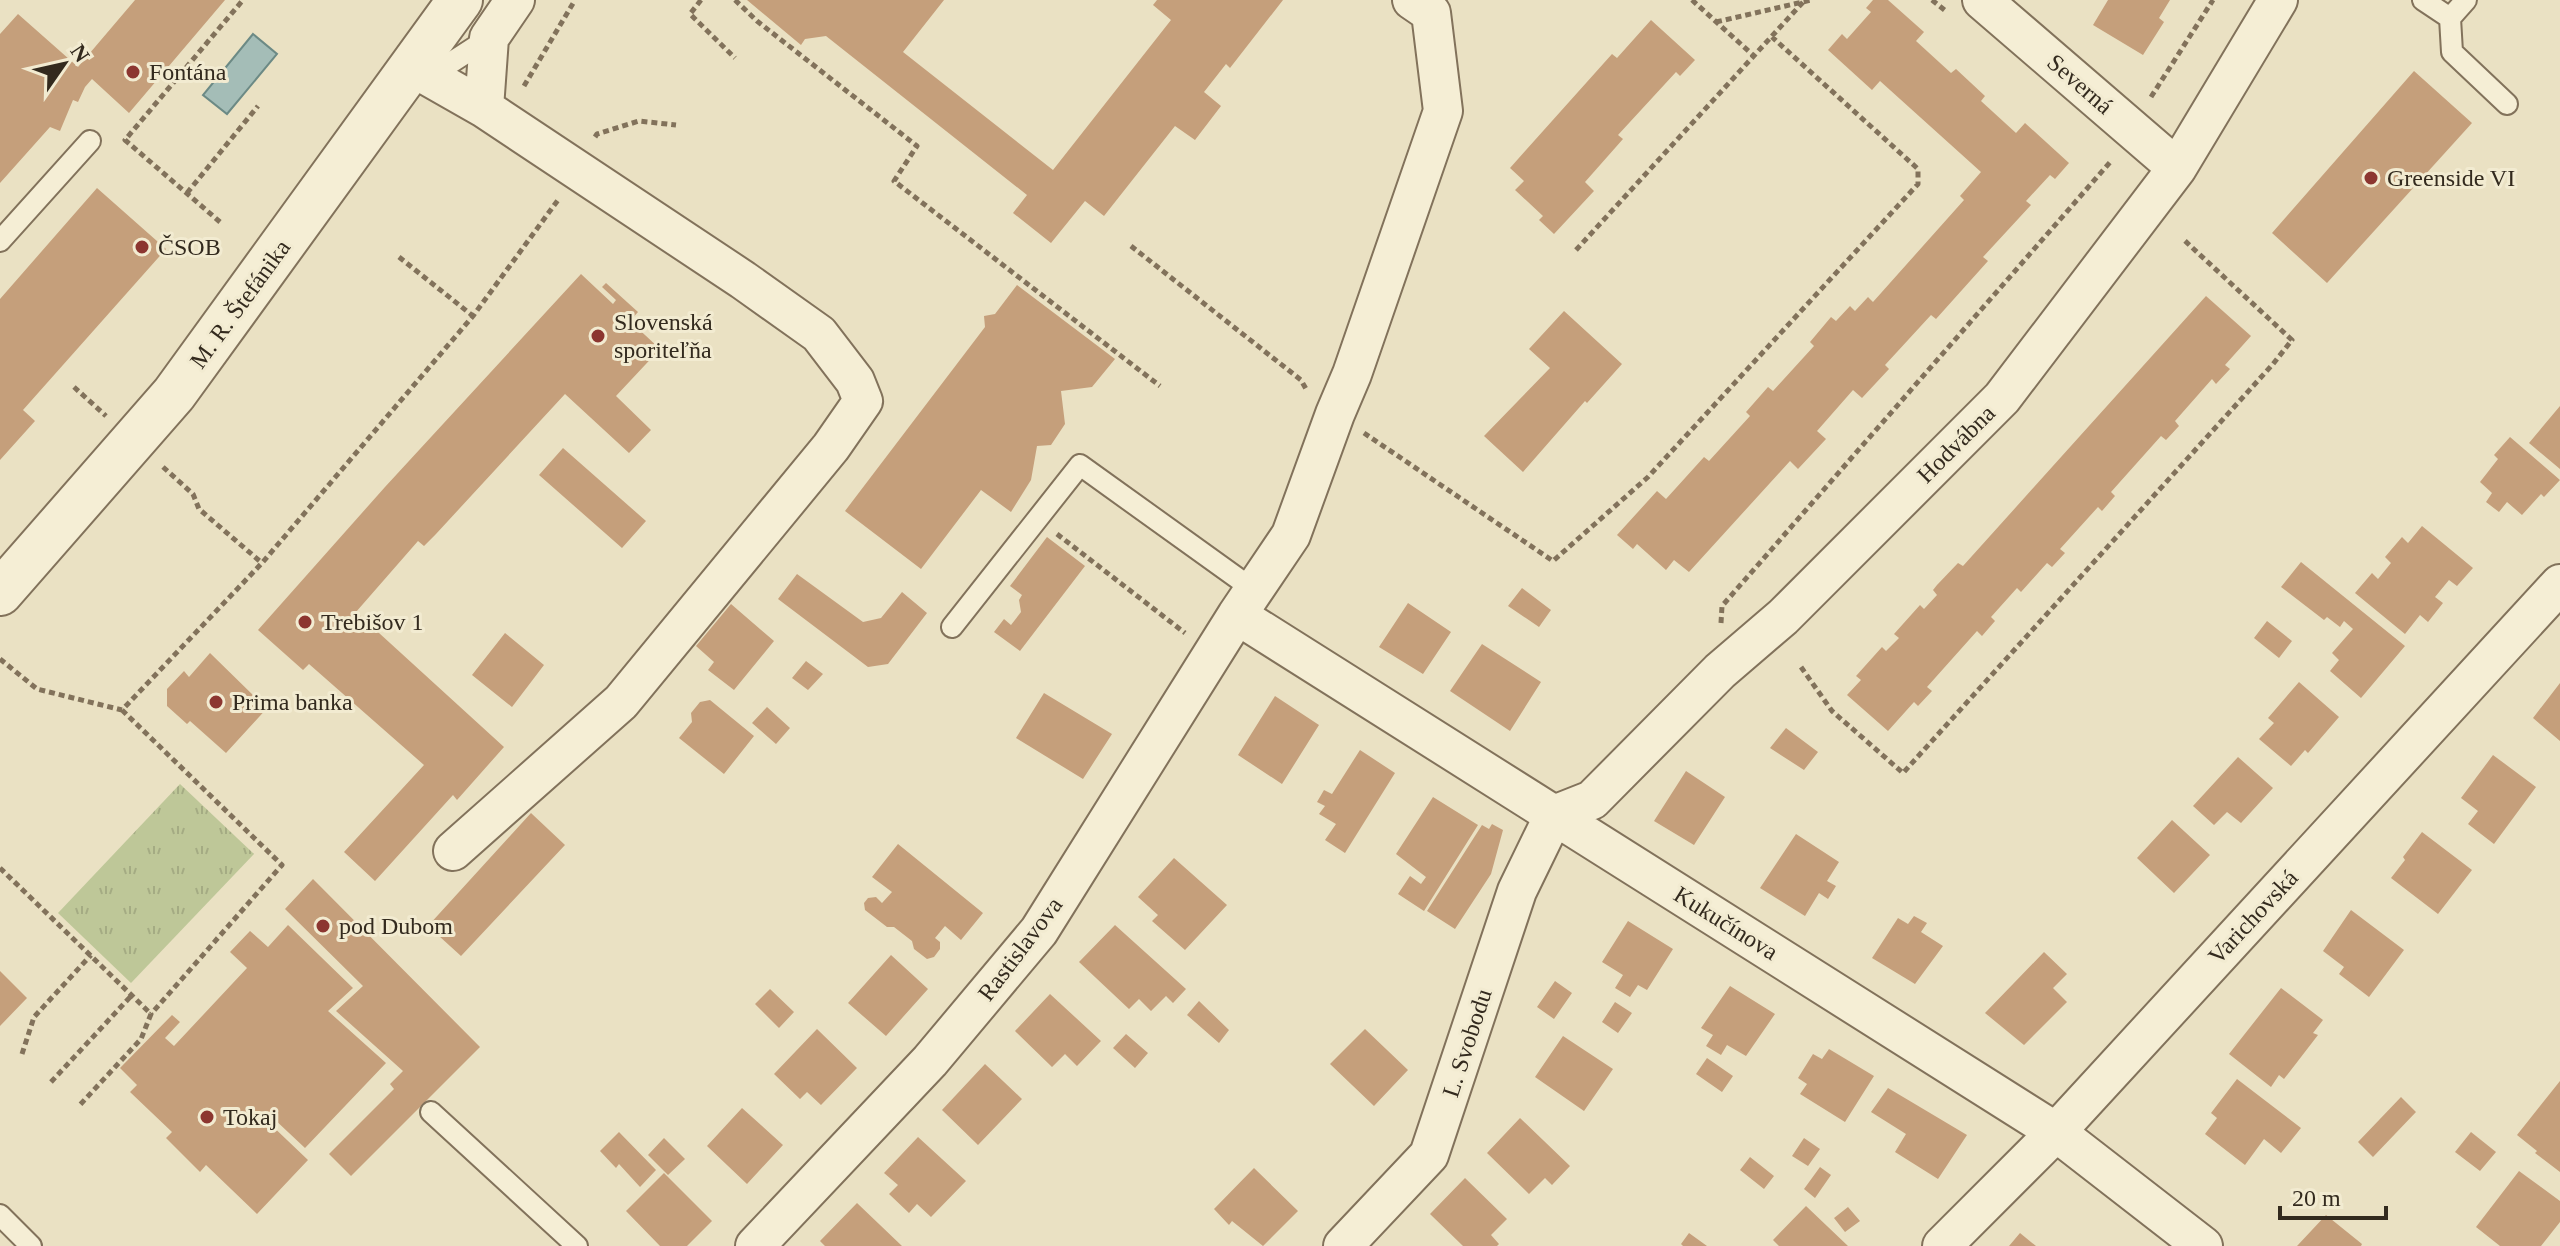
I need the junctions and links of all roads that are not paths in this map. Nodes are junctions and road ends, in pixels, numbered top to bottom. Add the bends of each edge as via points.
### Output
1 (460, 0) edge
2 (515, 0) edge
3 (1982, 0) edge
4 (2278, 0) edge
5 (2423, 0) edge
6 (2466, 0) edge
7 (1428, 4) edge
8 (2450, 18) junction
9 (489, 38) junction
10 (412, 67) junction
11 (2507, 104) dead end
12 (493, 114) junction
13 (90, 141) dead end
14 (2177, 168) junction
15 (0, 241) edge
16 (2560, 584) edge
17 (0, 593) edge
18 (1246, 603) junction
19 (952, 627) dead end
20 (1554, 815) junction
21 (453, 851) dead end
22 (431, 1112) dead end
23 (2056, 1132) junction
24 (0, 1215) edge
25 (31, 1246) edge
26 (577, 1246) edge
27 (755, 1246) edge
28 (1343, 1246) edge
29 (1942, 1246) edge
30 (2203, 1246) edge

1 - 10 street, M. R. Štefánika
2 - 9 street
3 - 14 street, Severná
4 - 14 street, Hodvábna
5 - 8 lane
6 - 8 lane
7 - 18 street, Rastislavova via 1443,111 1291,535
8 - 11 lane via 2452,52
9 - 10 lane via 452,62
9 - 12 street
10 - 12 street
10 - 17 street, M. R. Štefánika via 174,394
12 - 21 street via 819,334 855,381 863,401 621,702
13 - 15 lane
14 - 20 street, Hodvábna via 2002,398 1592,800
16 - 23 street, Varichovská
18 - 19 lane via 1080,465
18 - 20 street, Kukučínova
18 - 27 street, Rastislavova via 1039,931 930,1061
20 - 23 street, Kukučínova
20 - 28 street, L. Svobodu via 1517,891 1429,1155
22 - 26 lane
23 - 29 street, Varichovská
23 - 30 street, Kukučínova
24 - 25 lane

